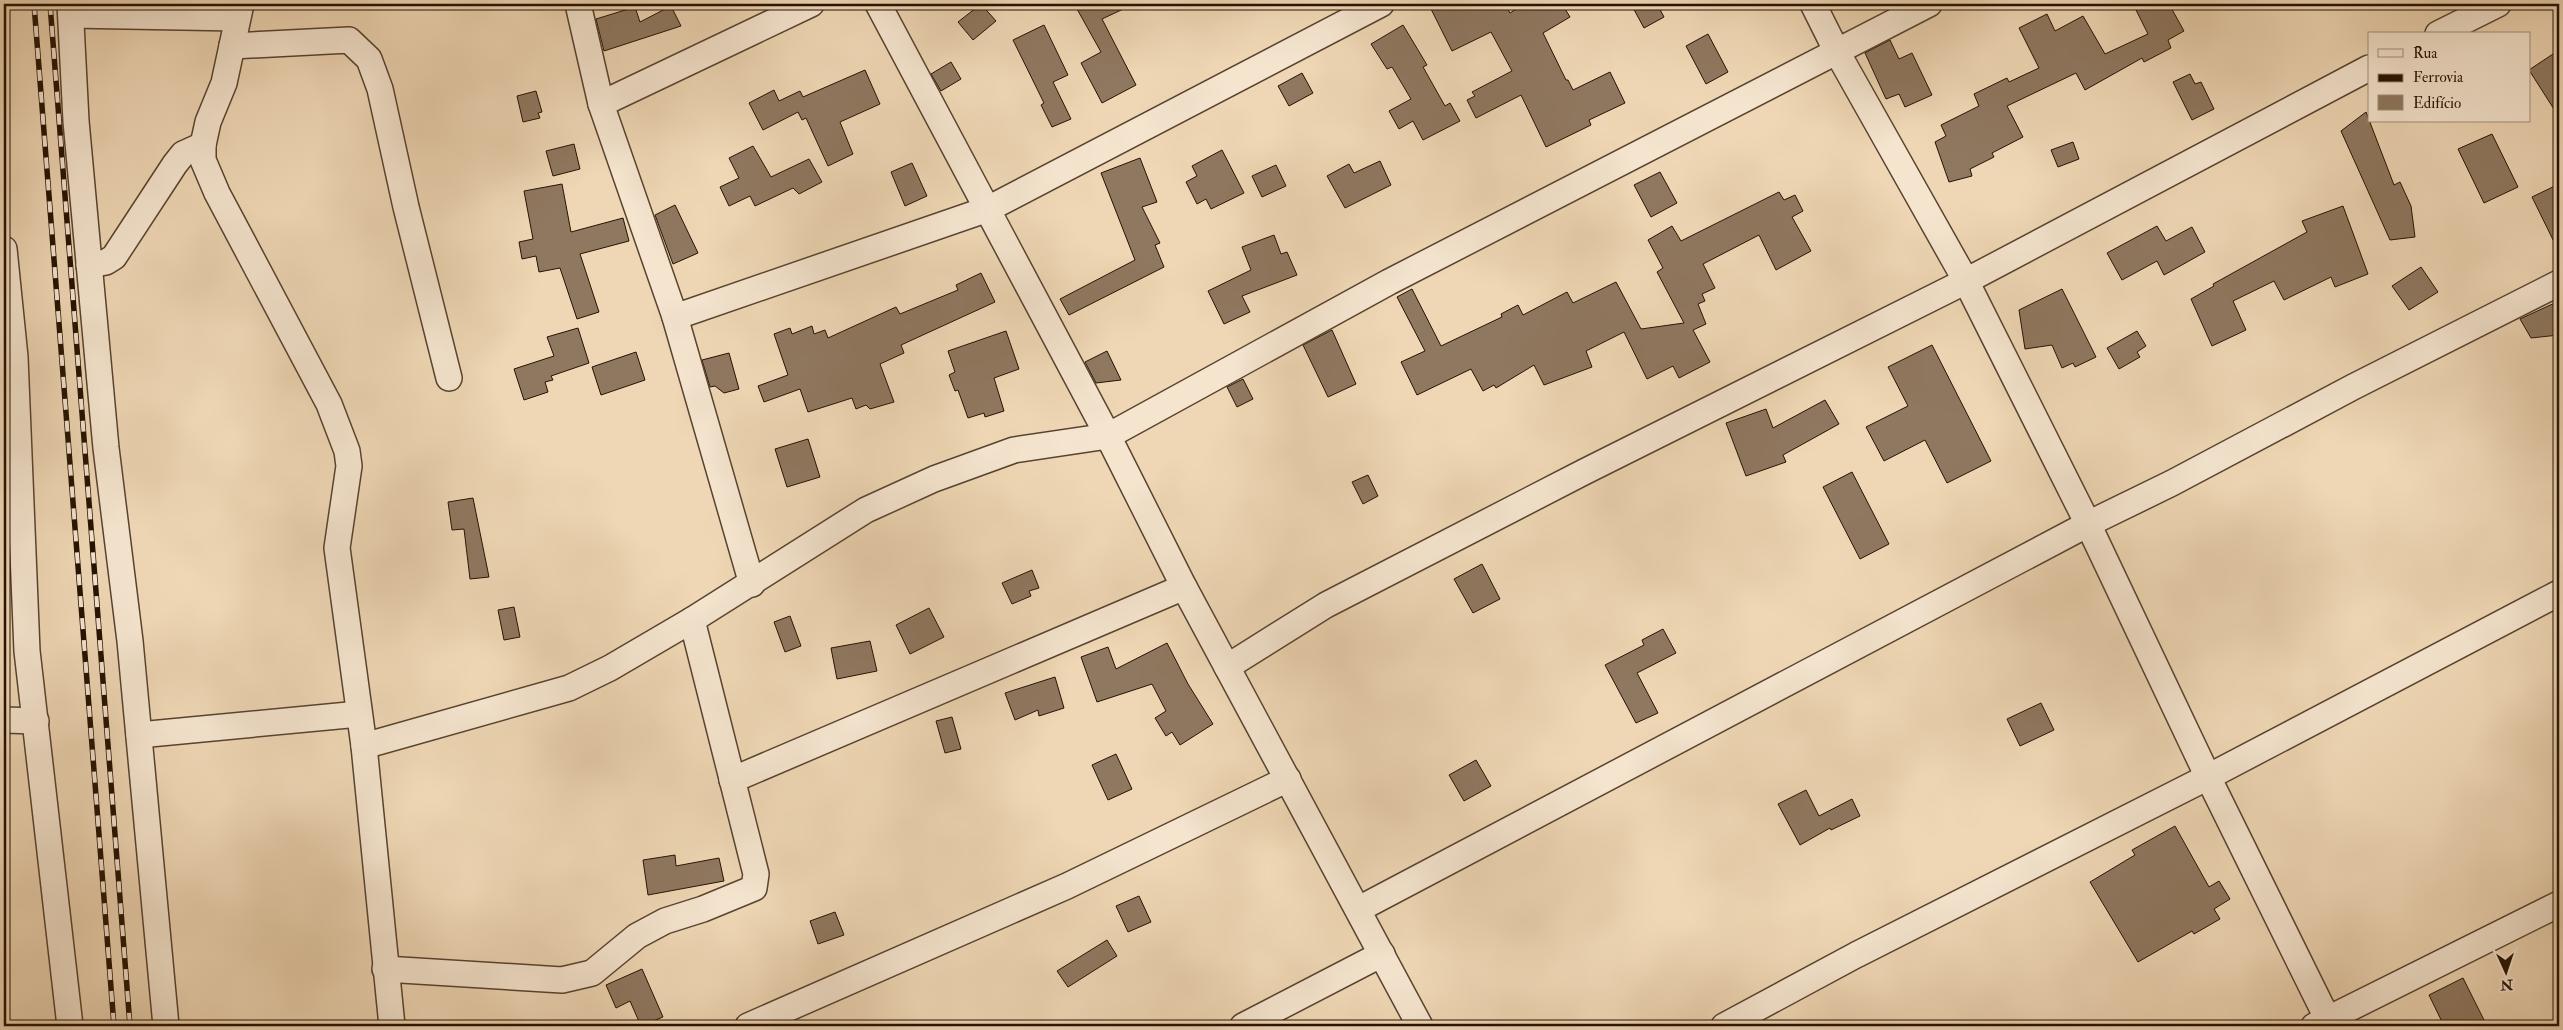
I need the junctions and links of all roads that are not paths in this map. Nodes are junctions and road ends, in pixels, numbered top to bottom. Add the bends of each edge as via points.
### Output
1 (578, 4) edge
2 (811, 4) edge
3 (878, 4) edge
4 (1381, 4) edge
5 (1813, 4) edge
6 (1929, 4) edge
7 (2498, 4) edge
8 (70, 10) edge
9 (239, 11) edge
10 (2442, 32) edge
11 (232, 46) junction
12 (1837, 52) junction
13 (2368, 69) edge
14 (601, 104) junction
15 (203, 145) junction
16 (988, 209) junction
17 (4, 249) edge
18 (89, 265) junction
19 (1966, 281) junction
20 (2559, 283) edge
21 (675, 317) junction
22 (449, 378) dead end
23 (1108, 436) junction
24 (2088, 524) junction
25 (752, 584) junction
26 (1184, 587) junction
27 (2559, 593) edge
28 (692, 620) junction
29 (1227, 667) junction
30 (359, 714) junction
31 (4, 720) edge
32 (36, 721) junction
33 (140, 735) junction
34 (364, 746) junction
35 (2208, 777) junction
36 (1288, 779) junction
37 (732, 780) junction
38 (2559, 904) edge
39 (1359, 909) junction
40 (1382, 954) junction
41 (385, 968) junction
42 (2324, 1024) edge
43 (70, 1026) edge
44 (166, 1026) edge
45 (392, 1026) edge
46 (748, 1026) edge
47 (1242, 1026) edge
48 (1420, 1026) edge
49 (1724, 1026) edge

1 - 14 street
2 - 14 street
3 - 16 street
4 - 16 street
5 - 12 street
6 - 12 street
7 - 10 street
8 - 9 street
8 - 18 street
9 - 11 street
11 - 15 street via 224,83 208,122
11 - 22 street via 349,40 369,59 380,89
12 - 19 street
12 - 23 street via 1389,282
13 - 19 street
14 - 21 street
15 - 18 street via 183,154 175,164 114,257
15 - 30 street via 203,160 217,193 329,404 348,451 349,466 337,548
16 - 21 street
16 - 23 street
17 - 32 street via 14,357 27,651
18 - 33 street via 106,448
19 - 24 street
19 - 29 street via 1326,605
20 - 24 street
21 - 25 street
23 - 25 street via 1014,450 934,479 866,510
23 - 26 street
24 - 35 street
24 - 39 street
25 - 28 street
26 - 29 street
26 - 37 street
27 - 35 street
28 - 34 street via 569,688
28 - 37 street
29 - 36 street
30 - 33 street
30 - 34 street
31 - 32 street
32 - 43 street
33 - 44 street
34 - 41 street
35 - 42 street
35 - 49 street
36 - 39 street
36 - 46 street via 1068,886
37 - 41 street via 756,874 754,888 664,921 637,936 592,974 577,979
38 - 42 street
39 - 40 street
40 - 47 street
40 - 48 street
41 - 45 street

